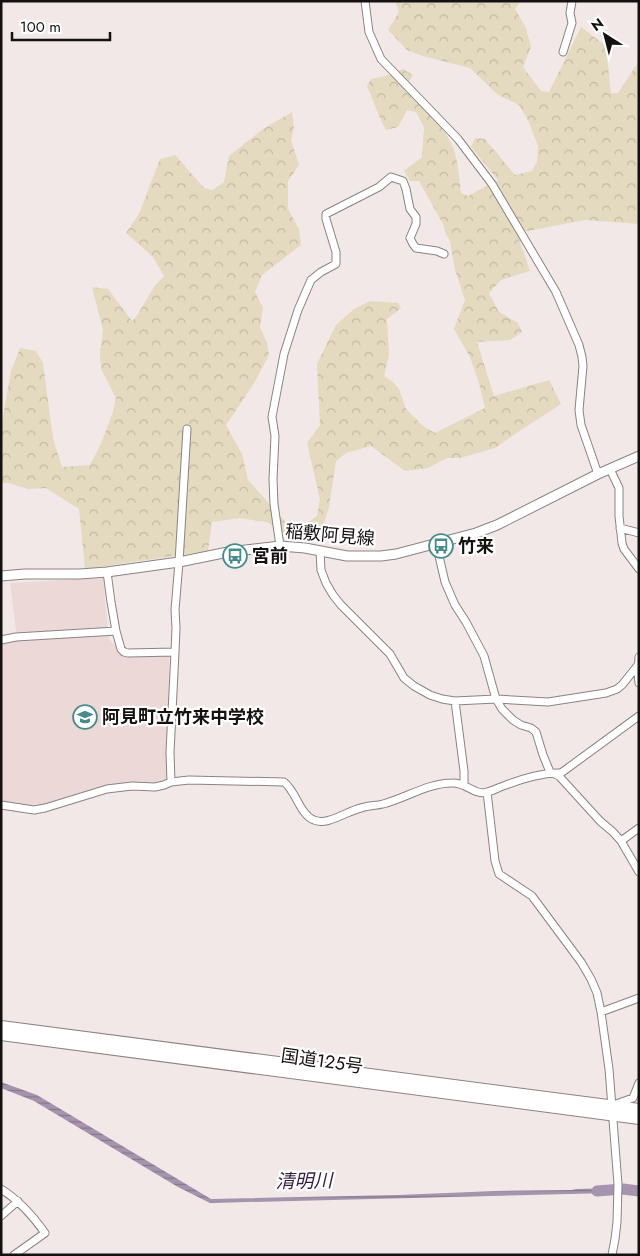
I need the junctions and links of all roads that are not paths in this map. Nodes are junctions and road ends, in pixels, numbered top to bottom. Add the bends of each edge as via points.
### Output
1 (365, 1) edge
2 (572, 1) edge
3 (563, 52) dead end
4 (444, 254) dead end
5 (187, 428) dead end
6 (639, 456) edge
7 (610, 469) junction
8 (598, 474) junction
9 (620, 528) junction
10 (639, 533) edge
11 (436, 543) junction
12 (280, 546) junction
13 (320, 551) junction
14 (179, 562) junction
15 (639, 569) edge
16 (107, 572) junction
17 (1, 576) edge
18 (116, 631) junction
19 (1, 640) edge
20 (174, 652) junction
21 (638, 661) edge
22 (639, 683) edge
23 (496, 699) junction
24 (455, 701) junction
25 (639, 716) edge
26 (550, 772) junction
27 (171, 782) junction
28 (464, 784) junction
29 (487, 792) junction
30 (1, 805) edge
31 (639, 828) edge
32 (621, 841) junction
33 (639, 872) edge
34 (639, 998) edge
35 (601, 1012) junction
36 (1, 1026) edge
37 (1, 1034) edge
38 (639, 1083) edge
39 (639, 1109) edge
40 (613, 1111) junction
41 (639, 1119) edge
42 (1, 1189) edge
43 (18, 1201) junction
44 (1, 1216) edge
45 (14, 1255) edge
46 (612, 1255) edge

1 - 8 street via 369,32 381,59 458,139 492,184 556,292 582,357 581,425
2 - 3 street via 572,23
4 - 12 street via 416,248 413,244 410,238 416,217 410,209 403,181 391,177 379,187 326,214 336,264 311,280 298,310 284,354 272,417 275,436 274,504
5 - 14 street
6 - 7 main road, 稲敷阿見線
7 - 8 main road, 稲敷阿見線
7 - 9 street via 619,488
8 - 11 main road, 稲敷阿見線 via 497,525
9 - 10 street
9 - 15 street via 624,549
11 - 13 main road, 稲敷阿見線 via 380,556 347,556
11 - 23 street via 445,582 454,605 484,656
12 - 13 main road, 稲敷阿見線
12 - 14 main road, 稲敷阿見線
13 - 24 street via 321,570 333,595 390,654 404,678 430,696
14 - 16 main road, 稲敷阿見線
14 - 20 street
16 - 17 main road, 稲敷阿見線
16 - 18 street
18 - 19 street
18 - 20 street via 124,652
20 - 27 street
21 - 22 street
21 - 23 street via 622,685 606,693 548,702
23 - 24 street
23 - 26 street via 513,720 536,732
24 - 28 street
25 - 26 street via 561,773
26 - 29 street
26 - 32 street via 559,776
27 - 28 street via 284,782 311,819 323,822 438,784
27 - 30 street via 155,787 107,789 34,810
28 - 29 street via 478,793
29 - 35 street via 499,874 532,896 581,962 592,979
31 - 32 street
32 - 33 street
34 - 35 street
35 - 40 street
36 - 40 highway, 国道125号
37 - 40 highway, 国道125号
38 - 40 street via 633,1098
39 - 40 highway, 国道125号
40 - 41 highway, 国道125号
40 - 46 street via 618,1200
42 - 43 street
43 - 44 street
43 - 45 street via 45,1233

